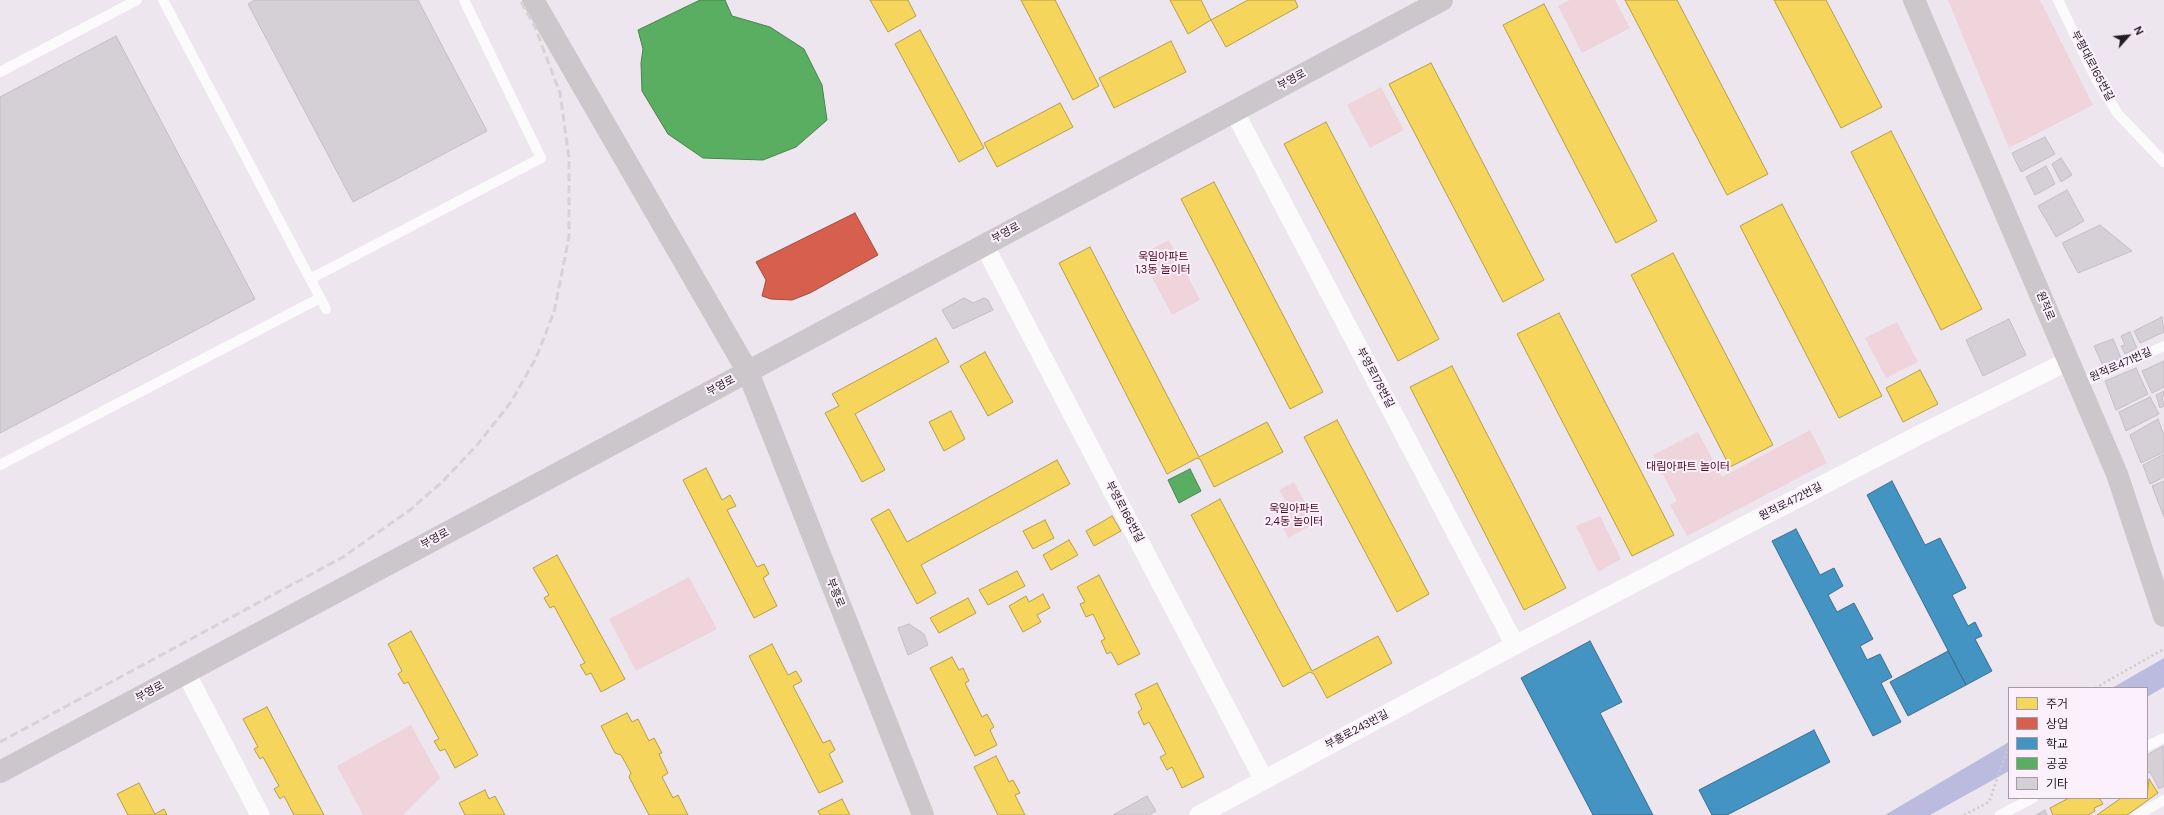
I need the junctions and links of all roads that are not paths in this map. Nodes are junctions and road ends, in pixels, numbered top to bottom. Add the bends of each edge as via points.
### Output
1 (137, 0) edge
2 (163, 0) edge
3 (464, 0) edge
4 (533, 0) edge
5 (1442, 0) edge
6 (1914, 0) edge
7 (2058, 0) edge
8 (0, 72) edge
9 (1234, 111) junction
10 (2164, 162) edge
11 (984, 245) junction
12 (310, 279) junction
13 (320, 298) junction
14 (326, 309) dead end
15 (2164, 346) edge
16 (2068, 361) junction
17 (748, 372) junction
18 (2078, 384) junction
19 (0, 465) edge
20 (2162, 605) edge
21 (1515, 645) junction
22 (186, 673) junction
23 (2164, 738) edge
24 (2148, 746) edge
25 (0, 772) edge
26 (1264, 780) junction
27 (2031, 799) edge
28 (2164, 800) edge
29 (260, 815) edge
30 (923, 815) edge
31 (1199, 815) edge
32 (2000, 815) edge
33 (2137, 815) edge

1 - 8 lane
2 - 12 lane
3 - 12 lane via 541,158
4 - 17 street, 부흥로
5 - 9 street, 부영로
6 - 16 street, 원적로
7 - 10 lane, 부평대로165번길 via 2095,77 2118,114
9 - 11 street, 부영로
9 - 21 street, 부영로178번길
11 - 17 street, 부영로
11 - 26 street, 부영로166번길
12 - 13 lane
13 - 14 lane
13 - 19 lane
15 - 18 lane, 원적로471번길
16 - 18 street, 원적로
16 - 21 street, 원적로472번길 via 1921,434
17 - 22 street, 부영로
17 - 30 street, 부흥로
18 - 20 street, 원적로 via 2117,474
21 - 26 street, 부흥로243번길
22 - 25 street, 부영로
22 - 29 street
23 - 24 lane
26 - 31 street, 부흥로243번길
27 - 32 lane
28 - 33 lane

